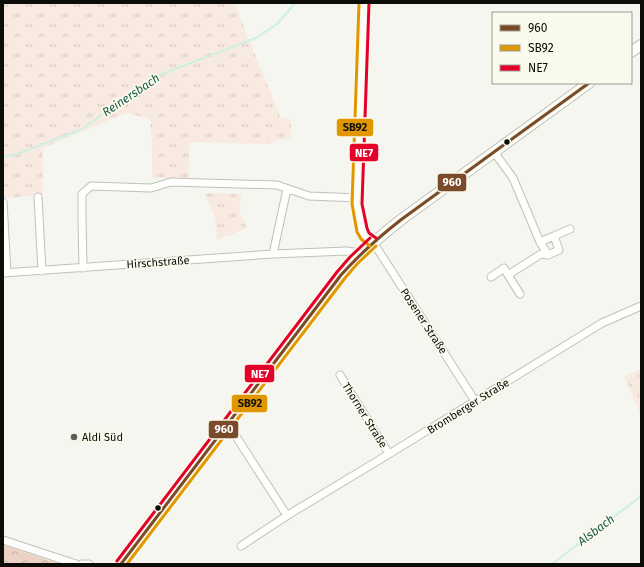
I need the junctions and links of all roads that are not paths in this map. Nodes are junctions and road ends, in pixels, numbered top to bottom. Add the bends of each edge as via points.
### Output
1 (364, 3) edge
2 (641, 45) edge
3 (632, 51) edge
4 (588, 84) edge
5 (494, 152) junction
6 (287, 189) junction
7 (38, 197) dead end
8 (358, 198) junction
9 (3, 202) edge
10 (570, 229) dead end
11 (554, 236) junction
12 (373, 242) junction
13 (540, 242) junction
14 (361, 252) junction
15 (273, 254) junction
16 (548, 255) junction
17 (83, 268) junction
18 (42, 271) junction
19 (5, 273) edge
20 (508, 275) junction
21 (491, 277) dead end
22 (520, 294) dead end
23 (641, 306) edge
24 (340, 375) dead end
25 (475, 401) junction
26 (228, 424) junction
27 (389, 454) junction
28 (288, 515) junction
29 (3, 540) edge
30 (241, 546) dead end
31 (76, 564) edge
32 (82, 564) edge
33 (89, 564) edge
34 (121, 564) edge

1 - 8 main road
2 - 3 main road
4 - 5 main road
5 - 12 main road
5 - 13 street via 513,178
6 - 8 street via 309,196
6 - 15 street
6 - 17 street via 277,185 171,182 150,188 91,186 82,194
7 - 18 street
8 - 12 main road via 362,230
9 - 19 street, Hirschstraße
10 - 11 street
11 - 13 street
11 - 16 street via 559,250
12 - 14 main road
12 - 25 street, Posener Straße
13 - 16 street
14 - 15 street, Hirschstraße
14 - 26 main road
15 - 17 street, Hirschstraße
16 - 20 street via 541,254
17 - 18 street, Hirschstraße
18 - 19 street, Hirschstraße
20 - 21 street via 504,268
20 - 22 street
23 - 25 street, Bromberger Straße via 602,323
24 - 27 street, Thorner Straße
25 - 27 street, Bromberger Straße
26 - 28 street
26 - 34 main road
27 - 28 street, Bromberger Straße
28 - 30 street, Bromberger Straße
29 - 31 street
32 - 33 street

